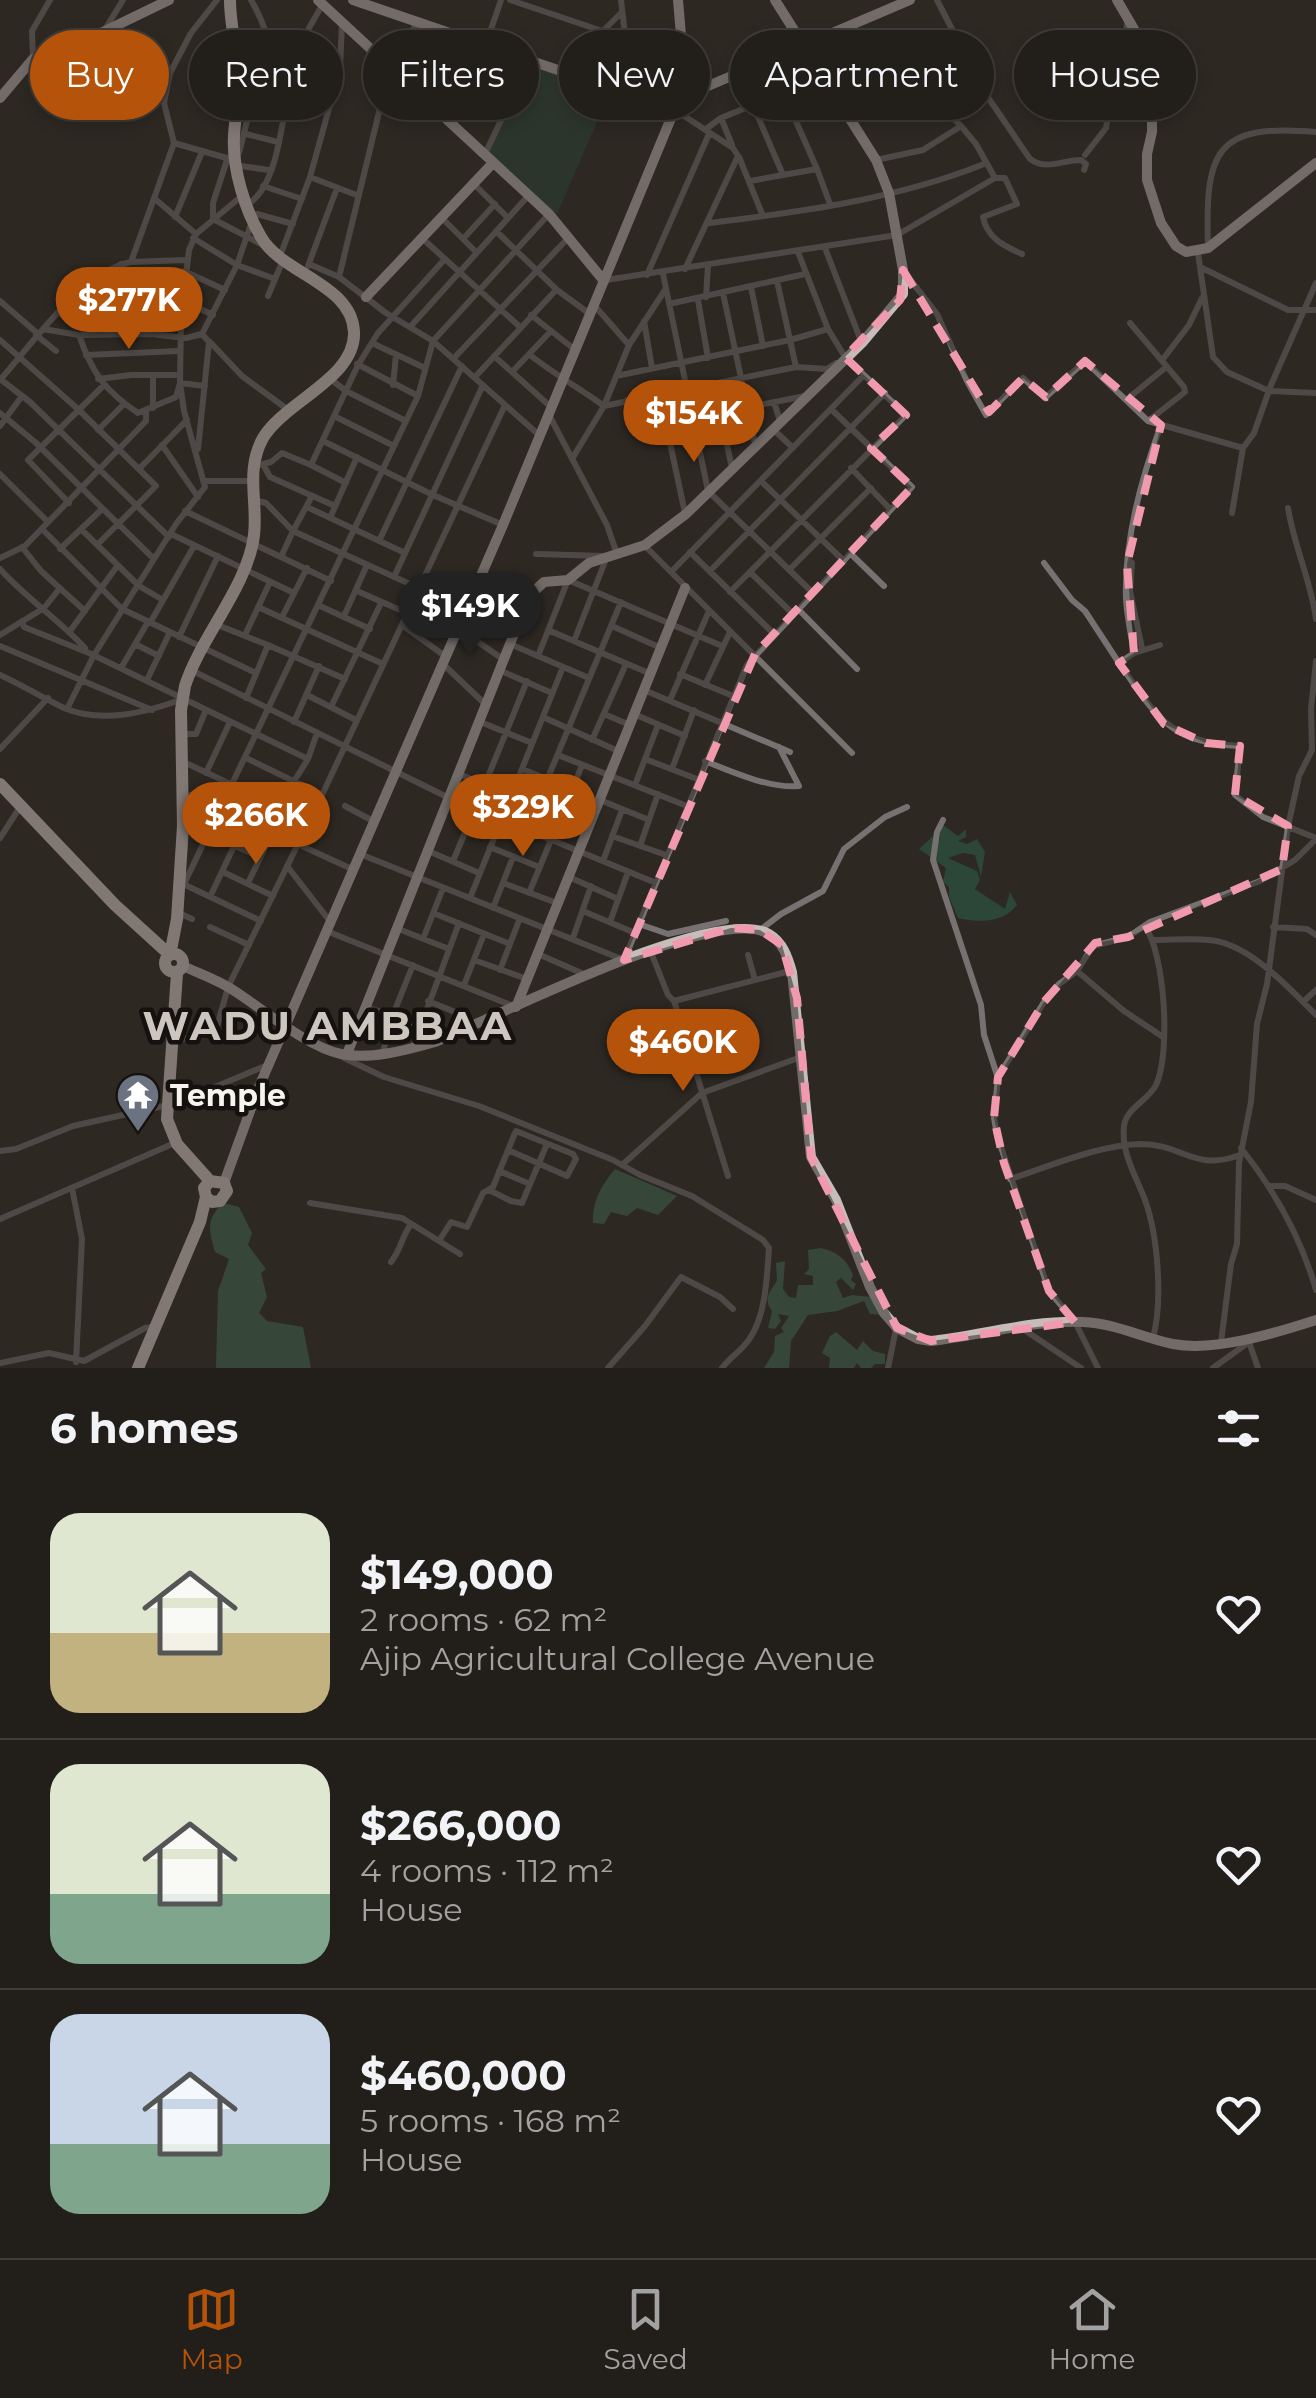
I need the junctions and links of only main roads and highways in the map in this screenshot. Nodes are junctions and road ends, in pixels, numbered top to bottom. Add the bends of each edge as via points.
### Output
1 (170, 0) edge
2 (353, 0) edge
3 (370, 0) edge
4 (678, 0) edge
5 (775, 0) edge
6 (910, 0) edge
7 (1118, 0) edge
8 (226, 1) edge
9 (322, 1) edge
10 (895, 3) edge
11 (418, 21) junction
12 (448, 30) edge
13 (681, 30) edge
14 (795, 30) edge
15 (837, 30) edge
16 (0, 98) edge
17 (671, 120) edge
18 (852, 120) edge
19 (488, 159) junction
20 (1316, 163) edge
21 (278, 254) junction
22 (604, 280) junction
23 (366, 297) road end
24 (352, 362) junction
25 (255, 546) junction
26 (245, 571) junction
27 (685, 588) road end
28 (205, 649) junction
29 (185, 700) junction
30 (0, 784) edge
31 (0, 795) edge
32 (18, 809) junction
33 (181, 883) junction
34 (174, 963) junction
35 (516, 1007) junction
36 (288, 1026) junction
37 (343, 1054) junction
38 (164, 1104) junction
39 (212, 1189) junction
40 (1316, 1320) edge
41 (142, 1368) edge

1 - 16 main road via 33,60
2 - 11 main road
3 - 11 main road
4 - 13 main road
5 - 14 main road
6 - 10 main road
7 - 20 main road via 1152,60 1148,180 1176,246 1198,251
8 - 21 highway via 246,99 235,159 251,207
9 - 19 main road
10 - 15 main road
11 - 12 main road
17 - 22 main road
18 - 37 main road via 889,193 904,270 900,300 686,514 644,545 589,563 568,580 544,582 529,596
19 - 22 main road via 548,214
19 - 23 main road via 474,184
21 - 24 highway via 346,309 354,335
21 - 24 highway via 308,267 356,314 360,336
22 - 36 main road
24 - 25 highway via 267,443
24 - 25 highway via 264,437 252,481
25 - 26 highway
26 - 28 highway
26 - 28 highway
27 - 35 main road
28 - 29 highway
28 - 29 highway via 188,676
29 - 33 highway
29 - 33 highway via 190,795
30 - 32 highway
31 - 32 highway
32 - 34 highway
33 - 34 highway
33 - 34 highway via 186,916
34 - 36 main road via 228,987
34 - 38 highway
35 - 37 main road via 412,1048
35 - 40 main road via 650,950 717,931 760,930 782,945 792,970 811,1157 848,1226 876,1301 896,1328 918,1339 1089,1322 1178,1345 1248,1340
36 - 37 main road
36 - 39 main road
38 - 39 highway via 172,1136
38 - 39 highway via 170,1146
39 - 41 highway

